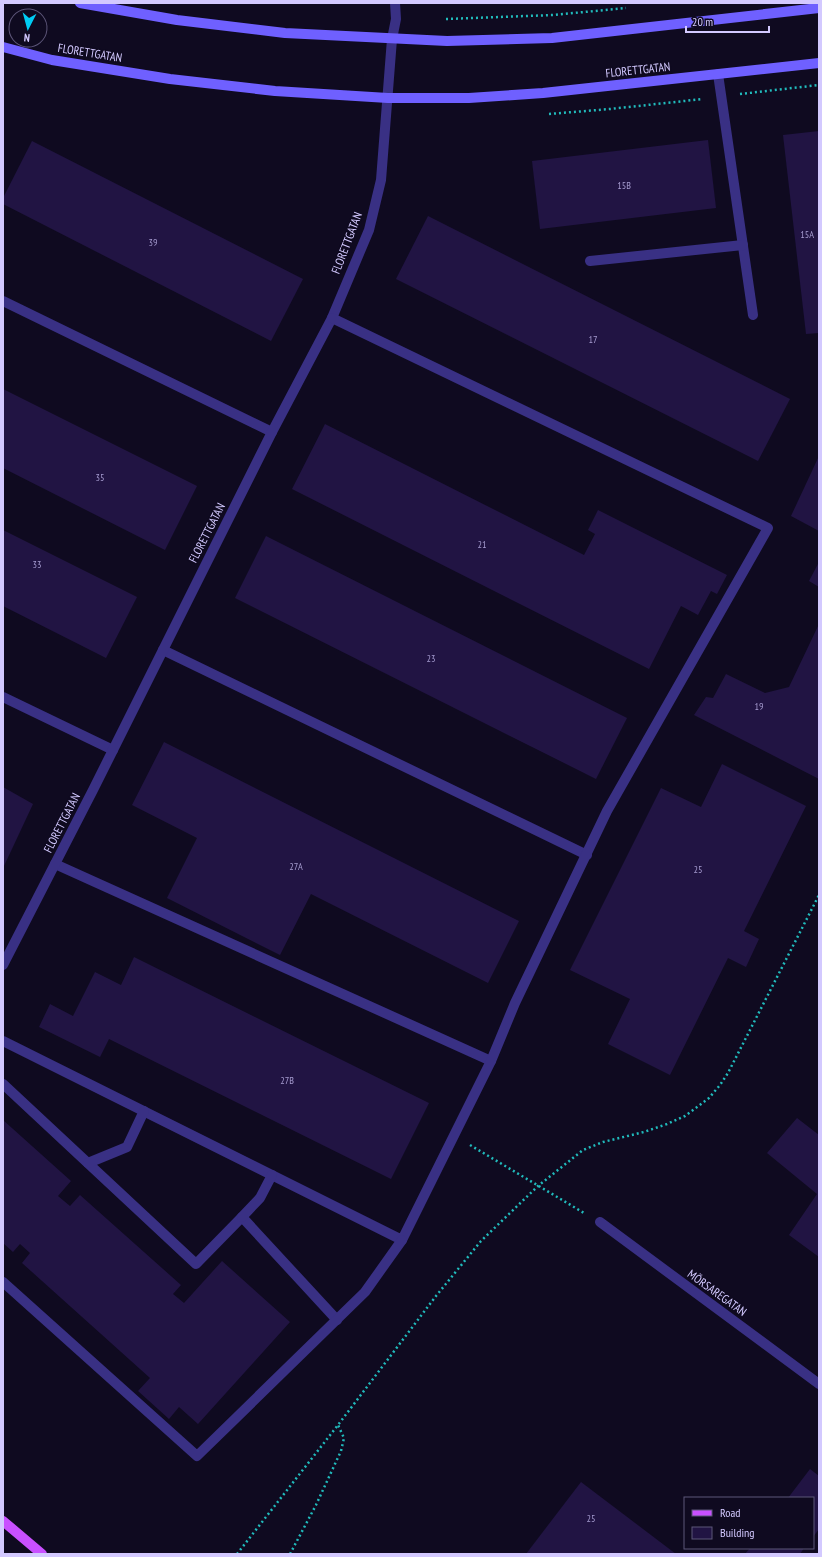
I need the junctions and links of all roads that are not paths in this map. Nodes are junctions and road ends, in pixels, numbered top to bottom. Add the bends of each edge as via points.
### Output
1 (80, 3) edge
2 (395, 3) edge
3 (819, 8) edge
4 (392, 39) junction
5 (3, 47) edge
6 (819, 63) edge
7 (718, 74) junction
8 (388, 98) junction
9 (743, 245) junction
10 (590, 261) dead end
11 (3, 302) edge
12 (753, 315) dead end
13 (332, 318) junction
14 (272, 432) junction
15 (163, 650) junction
16 (3, 697) edge
17 (113, 750) junction
18 (587, 855) junction
19 (56, 864) junction
20 (3, 965) edge
21 (3, 1041) edge
22 (491, 1061) junction
23 (3, 1084) edge
24 (144, 1111) junction
25 (88, 1163) junction
26 (272, 1175) junction
27 (242, 1217) junction
28 (600, 1222) road end
29 (402, 1240) junction
30 (3, 1282) edge
31 (337, 1320) junction
32 (819, 1384) edge
33 (3, 1521) edge
34 (42, 1554) edge

1 - 4 street via 177,20 285,33
2 - 4 street, FLORETTGATAN via 396,19
3 - 4 street via 552,38 447,41
4 - 8 street, FLORETTGATAN
5 - 8 street, FLORETTGATAN via 52,60 170,79 275,91
6 - 7 street, FLORETTGATAN
7 - 8 street, FLORETTGATAN via 543,93 469,98
7 - 9 street
8 - 13 street, FLORETTGATAN via 381,180 369,230
9 - 10 street
9 - 12 street
11 - 14 street
13 - 14 street, FLORETTGATAN
13 - 18 street via 768,528 607,811
14 - 15 street, FLORETTGATAN
15 - 17 street, FLORETTGATAN
15 - 18 street
16 - 17 street
17 - 19 street, FLORETTGATAN
18 - 22 street via 515,1003
19 - 20 street, FLORETTGATAN
19 - 22 street
21 - 24 street
22 - 29 street
23 - 25 street
24 - 25 street via 127,1148
24 - 26 street
25 - 27 street via 196,1264
26 - 27 street via 260,1198
26 - 29 street
27 - 31 street
28 - 32 street, MÖRSAREGATAN
29 - 31 street via 365,1292
30 - 31 street via 197,1456
33 - 34 main road

